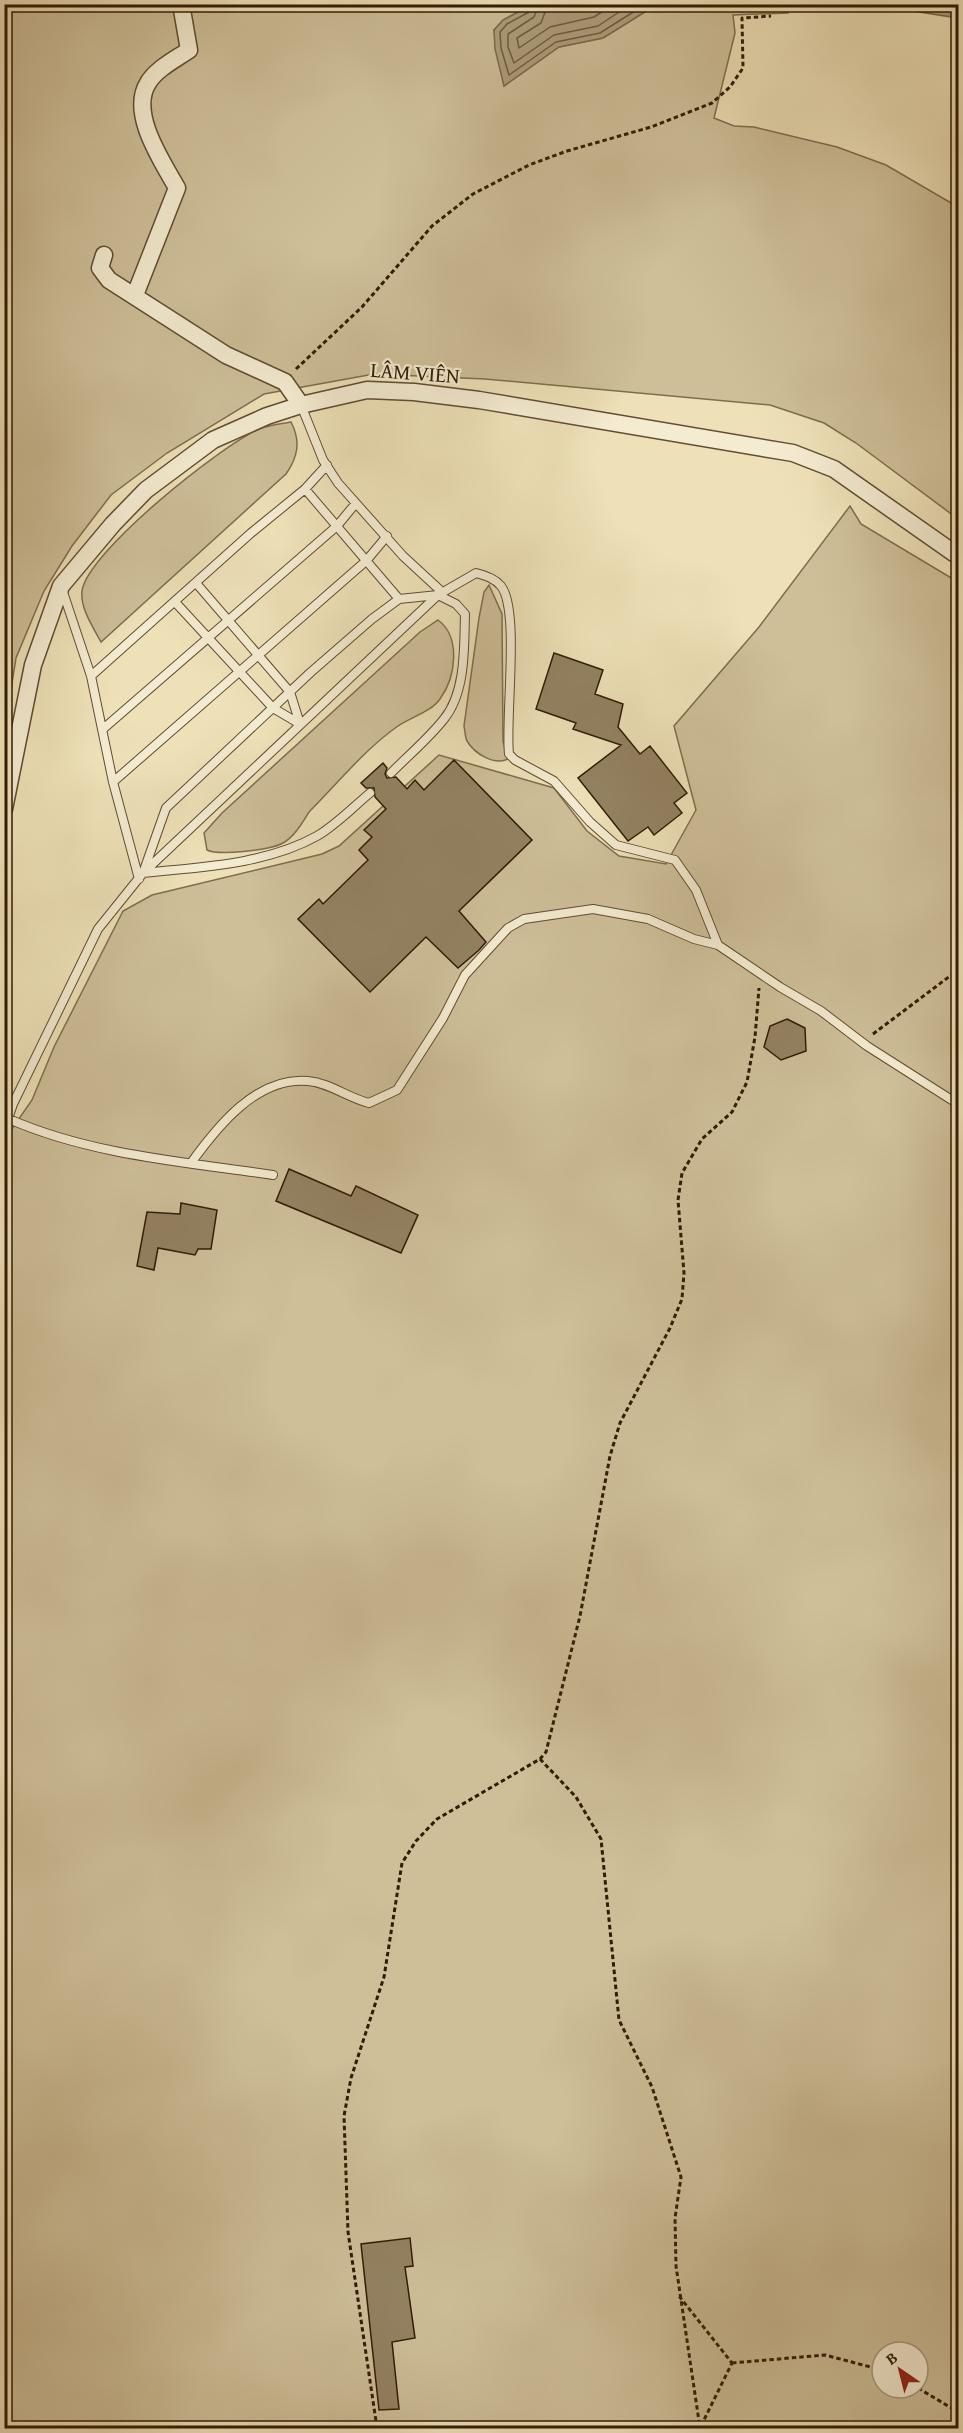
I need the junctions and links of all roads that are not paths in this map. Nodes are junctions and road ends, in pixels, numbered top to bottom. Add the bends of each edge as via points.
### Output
1 (181, 4) edge
2 (104, 255) dead end
3 (135, 295) junction
4 (301, 405) junction
5 (327, 465) junction
6 (305, 489) junction
7 (356, 503) junction
8 (337, 526) junction
9 (387, 536) junction
10 (958, 556) edge
11 (366, 561) junction
12 (196, 584) junction
13 (61, 586) junction
14 (440, 593) junction
15 (399, 599) junction
16 (176, 602) junction
17 (230, 621) junction
18 (210, 639) junction
19 (260, 656) junction
20 (240, 673) junction
21 (91, 675) junction
22 (290, 692) junction
23 (273, 708) junction
24 (300, 724) junction
25 (103, 729) junction
26 (392, 773) dead end
27 (113, 782) junction
28 (370, 793) dead end
29 (4, 809) edge
30 (141, 876) junction
31 (718, 945) junction
32 (958, 1104) edge
33 (9, 1119) junction
34 (4, 1130) edge
35 (190, 1163) junction
36 (273, 1175) dead end

1 - 3 street via 189,50 147,83 143,108 146,131 177,188
2 - 3 street via 102,273
3 - 4 street via 226,355 285,382
4 - 5 lane
4 - 10 street, LÂM VIÊN via 367,390 414,392 772,448 834,469
4 - 13 street, LÂM VIÊN via 213,440 146,489
5 - 6 lane
5 - 7 lane
6 - 8 lane
6 - 12 lane
7 - 8 lane
7 - 9 lane
8 - 11 lane
8 - 17 lane
9 - 11 lane
9 - 14 lane
11 - 15 lane
11 - 19 lane
12 - 16 lane
12 - 17 lane
13 - 21 lane
13 - 29 street, LÂM VIÊN via 33,665
14 - 15 lane
14 - 24 lane
14 - 26 lane via 465,614 462,662 454,700 445,718
14 - 31 lane via 476,573 489,576 502,587 510,614 509,753 554,781 616,845 675,860 696,890
15 - 22 lane
16 - 18 lane
16 - 21 lane
17 - 18 lane
17 - 19 lane
18 - 20 lane
18 - 25 lane
19 - 20 lane
19 - 22 lane
20 - 23 lane
20 - 27 lane
21 - 25 lane
22 - 23 lane
22 - 24 lane
23 - 24 lane
23 - 30 lane via 166,808
24 - 30 lane
25 - 27 lane
27 - 30 lane
28 - 30 lane via 319,835 281,852
30 - 33 lane via 98,929
31 - 32 lane
31 - 35 lane via 648,919 593,909 524,919 508,928 465,975 397,1090 369,1103 307,1081 281,1084 252,1097 213,1131
33 - 34 lane
33 - 35 lane via 77,1144
35 - 36 lane

